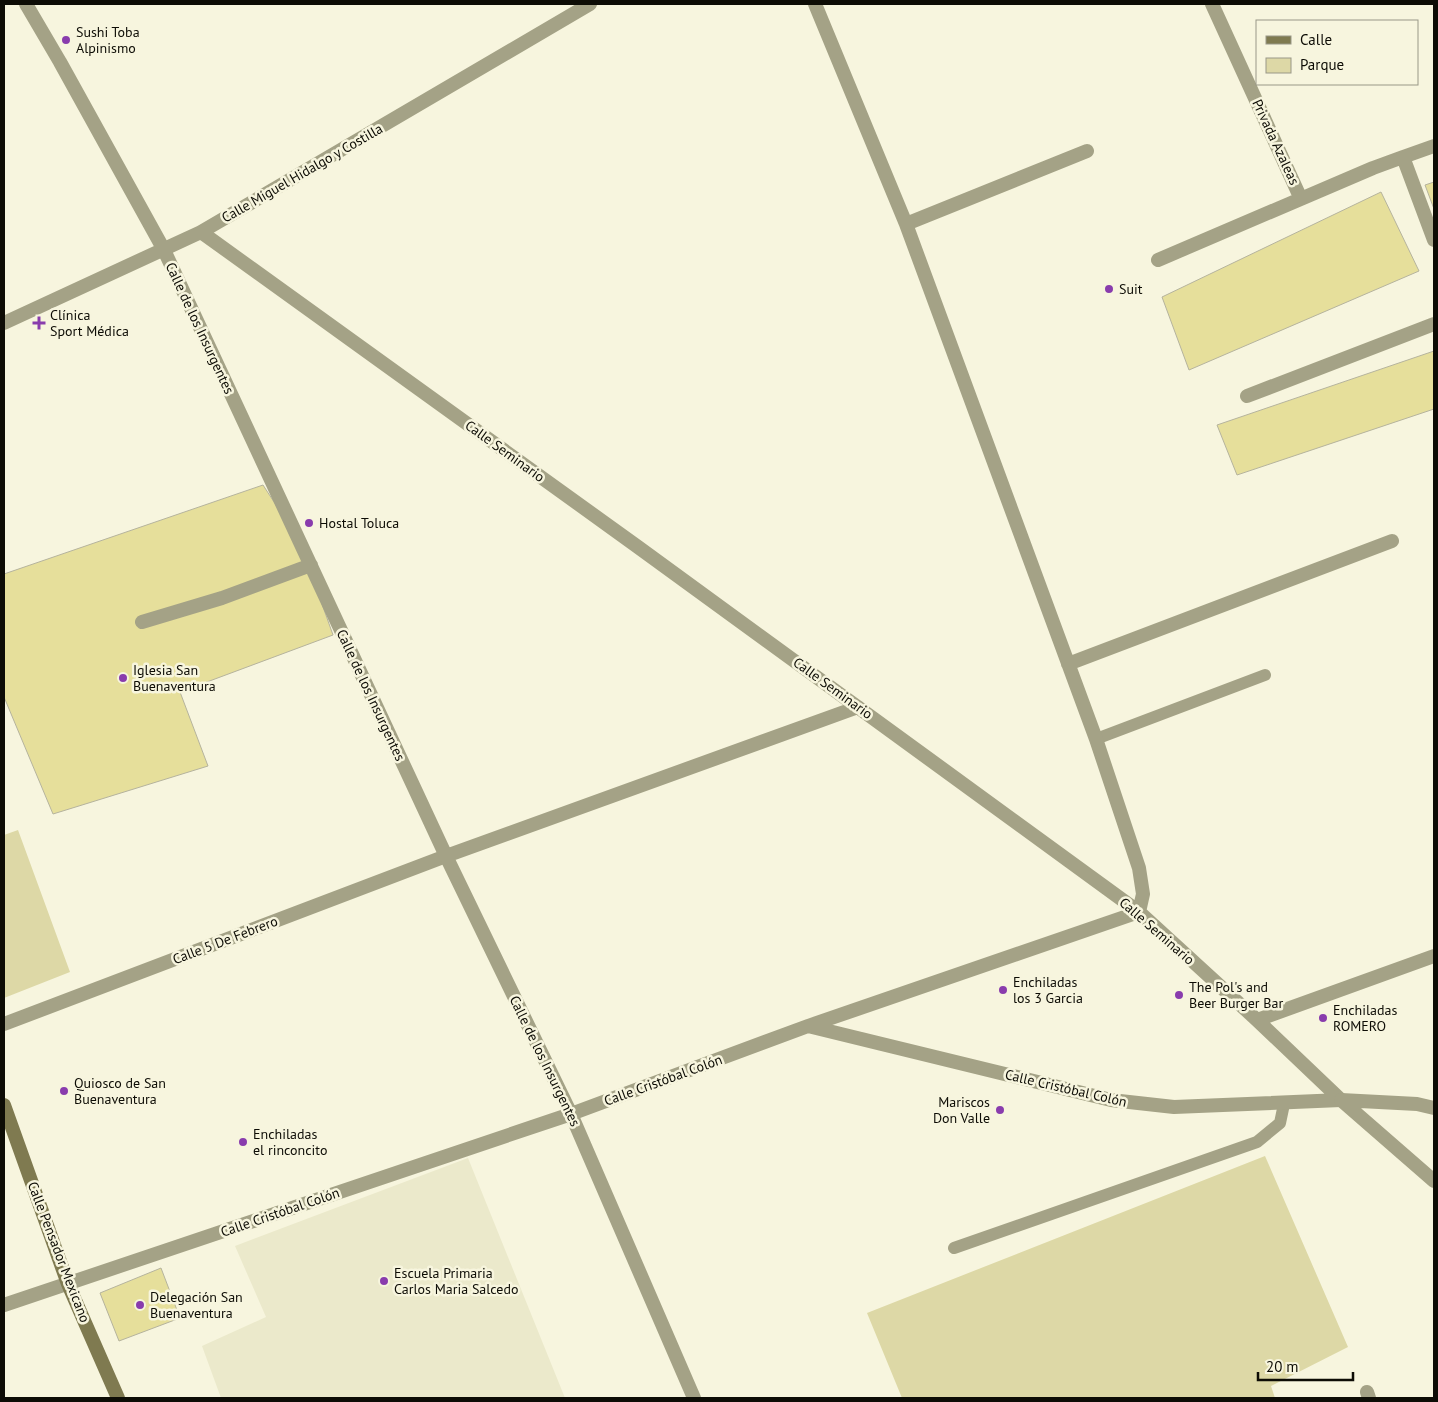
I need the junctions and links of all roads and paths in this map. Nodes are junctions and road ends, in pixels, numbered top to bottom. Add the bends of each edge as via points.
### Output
1 (26, 4) edge
2 (590, 4) edge
3 (815, 4) edge
4 (1212, 4) edge
5 (1434, 146) edge
6 (1087, 151) dead end
7 (1404, 157) junction
8 (1302, 199) junction
9 (906, 224) junction
10 (201, 232) junction
11 (1434, 240) edge
12 (164, 250) junction
13 (1158, 260) dead end
14 (4, 323) edge
15 (1434, 324) edge
16 (1247, 396) dead end
17 (1392, 541) dead end
18 (311, 566) junction
19 (142, 622) dead end
20 (1068, 664) junction
21 (1265, 675) dead end
22 (858, 707) junction
23 (1096, 739) junction
24 (446, 856) junction
25 (1139, 912) junction
26 (1434, 956) edge
27 (1257, 1020) junction
28 (4, 1024) edge
29 (808, 1026) junction
30 (1341, 1100) junction
31 (1284, 1104) junction
32 (4, 1105) edge
33 (1434, 1108) edge
34 (571, 1114) junction
35 (1434, 1181) edge
36 (954, 1248) dead end
37 (68, 1284) junction
38 (4, 1306) edge
39 (118, 1398) edge
40 (694, 1398) edge

1 - 12 street, Calle de los Insurgentes
2 - 10 street, Calle Miguel Hidalgo y Costilla
3 - 9 street
4 - 8 street, Privada Azaleas
5 - 7 street
6 - 9 street
7 - 8 street
7 - 11 street
8 - 13 street
9 - 20 street
10 - 12 street, Calle Miguel Hidalgo y Costilla
10 - 22 street, Calle Seminario
12 - 14 street, Calle Miguel Hidalgo y Costilla
12 - 18 street, Calle de los Insurgentes
15 - 16 street
17 - 20 street
18 - 19 street
18 - 24 street, Calle de los Insurgentes
20 - 23 street
21 - 23 lane
22 - 24 street, Calle 5 De Febrero
22 - 25 street, Calle Seminario
23 - 25 street via 1139,868 1143,894
24 - 28 street, Calle 5 De Febrero
24 - 34 street, Calle de los Insurgentes
25 - 27 street, Calle Seminario
25 - 29 street
26 - 27 street
27 - 30 street, Calle Seminario
29 - 31 street, Calle Cristóbal Colón via 1111,1100 1174,1107
29 - 34 street, Calle Cristóbal Colón
30 - 31 street, Calle Cristóbal Colón
30 - 33 street, Calle Cristóbal Colón
30 - 35 street, Calle Seminario
31 - 36 lane via 1280,1123 1257,1142
32 - 37 main road, Calle Pensador Mexicano
34 - 37 street, Calle Cristóbal Colón
34 - 40 street, Calle de los Insurgentes
37 - 38 street, Calle Cristóbal Colón
37 - 39 main road, Calle Pensador Mexicano

